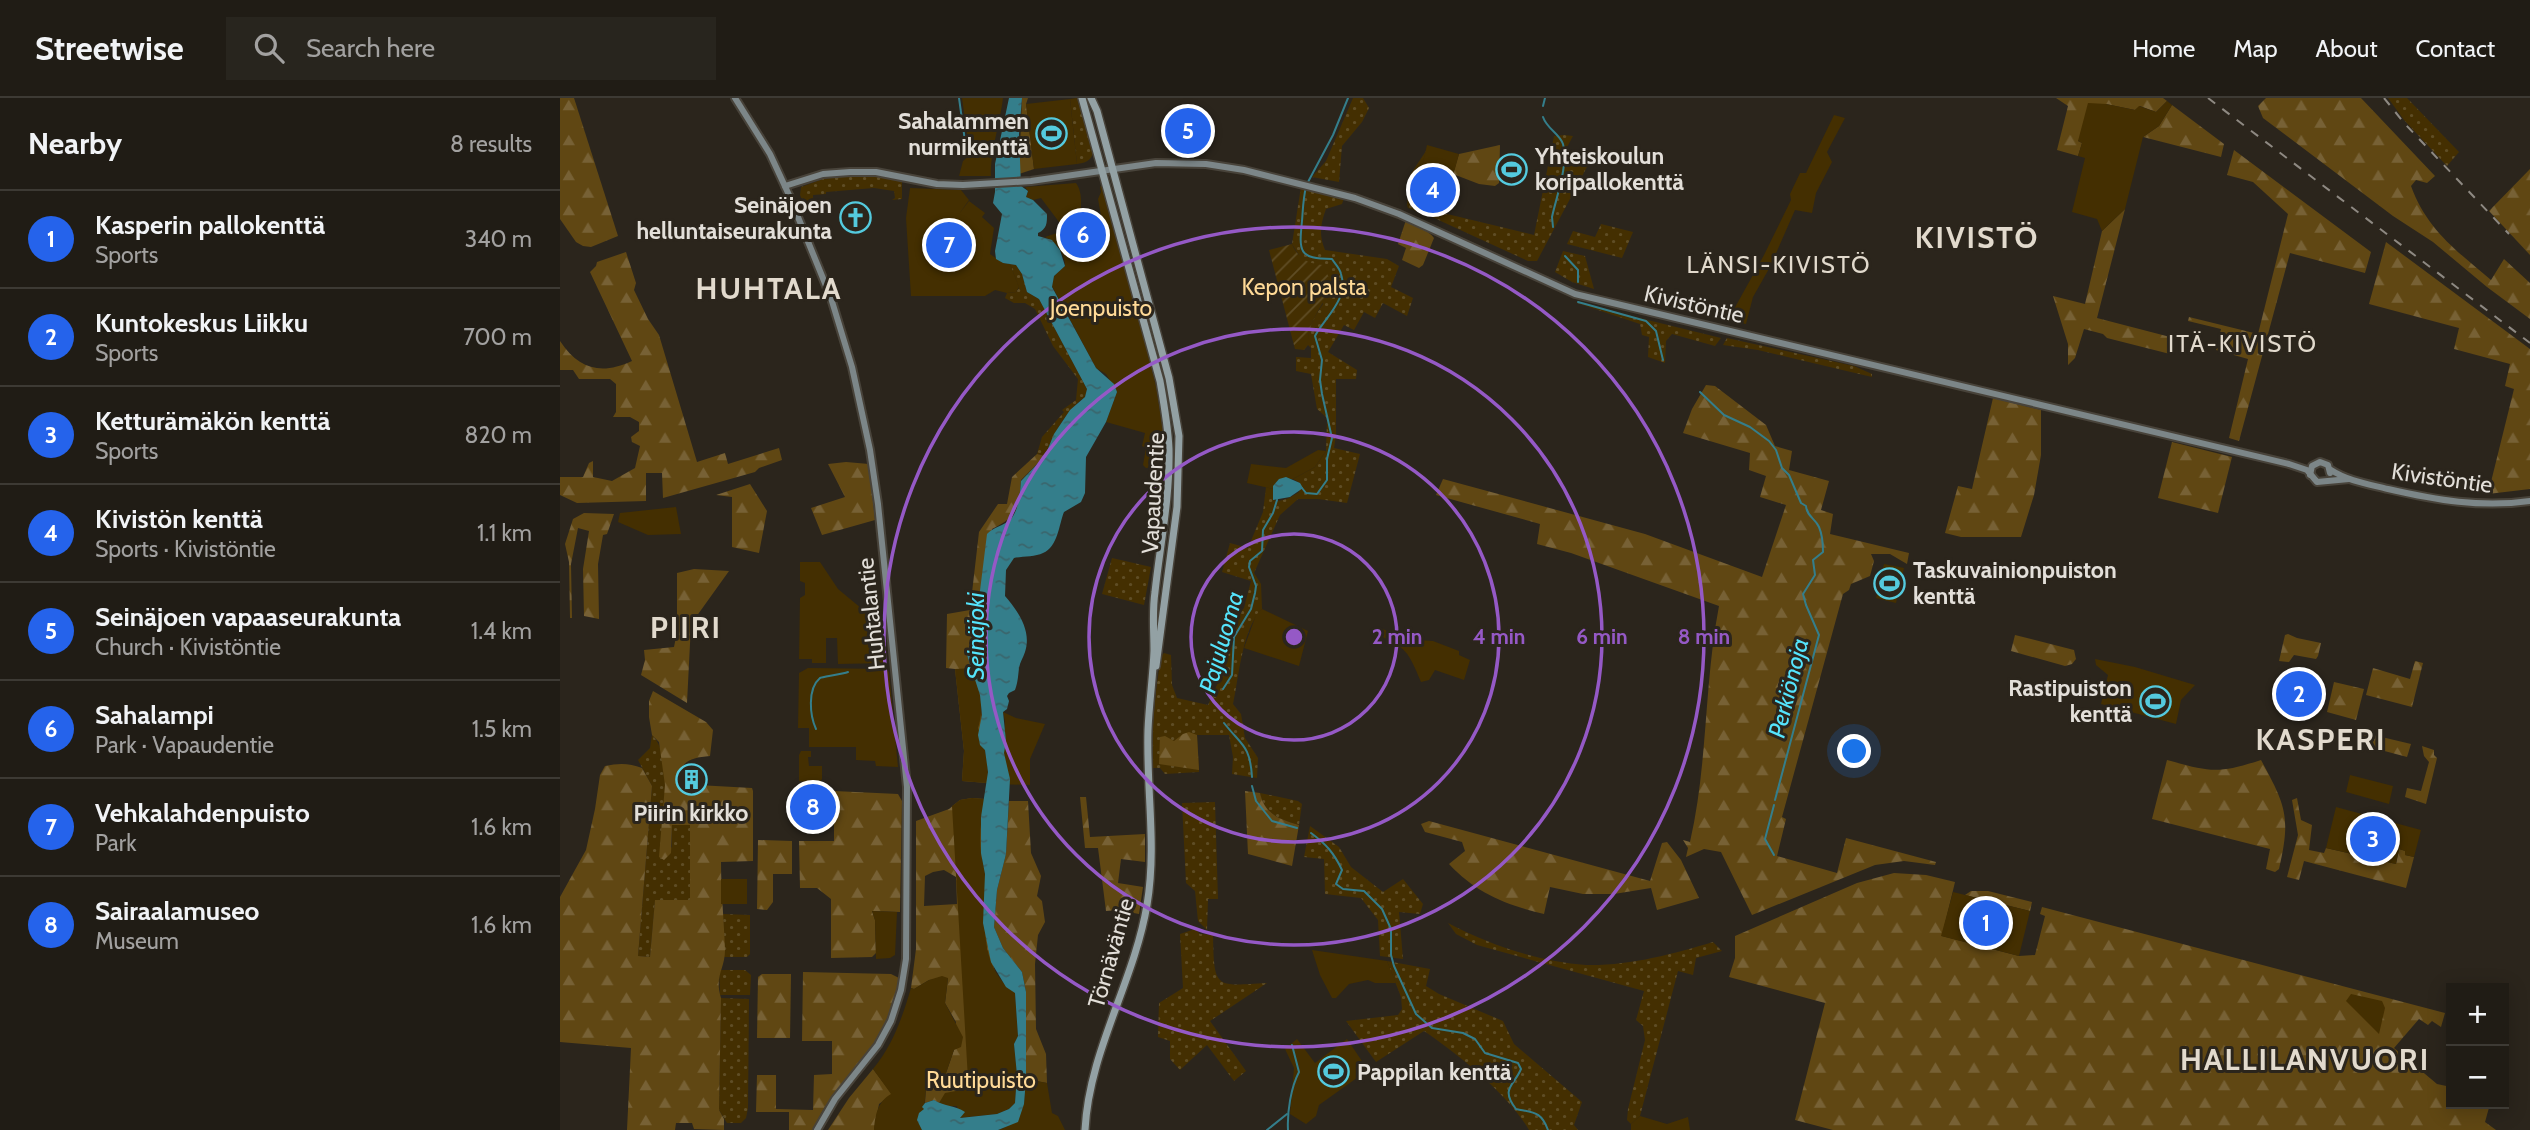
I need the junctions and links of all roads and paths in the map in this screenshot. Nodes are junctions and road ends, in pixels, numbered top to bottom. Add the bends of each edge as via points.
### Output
1 (735, 98) edge
2 (1082, 98) edge
3 (1091, 98) edge
4 (1112, 170) junction
5 (1103, 171) junction
6 (785, 186) junction
7 (2288, 464) junction
8 (2314, 464) junction
9 (2330, 470) junction
10 (2310, 475) junction
11 (2349, 479) junction
12 (2327, 480) junction
13 (2530, 501) edge
14 (1151, 690) junction
15 (1149, 783) joint
16 (817, 1130) edge
17 (1086, 1130) edge

1 - 6 main road, Huhtalantie
2 - 5 main road, Vapaudentie
3 - 4 main road, Vapaudentie
4 - 5 main road, Kivistöntie
4 - 7 main road, Kivistöntie via 1156,163 1206,164 1302,184 1399,214 1575,294
4 - 14 main road, Vapaudentie via 1169,378 1178,436 1177,507
5 - 6 main road, Kivistöntie via 948,185 850,172 823,174
5 - 14 main road, Vapaudentie via 1167,422 1168,484 1153,606
6 - 16 main road, Huhtalantie via 835,309 864,423 878,504 907,787 906,947 901,990 878,1045
7 - 8 main road, Kivistöntie
7 - 10 main road, Kivistöntie
8 - 9 main road via 2323,462
8 - 10 main road
9 - 11 main road, Kivistöntie
9 - 12 main road
10 - 12 main road via 2317,482
11 - 12 main road, Kivistöntie
11 - 13 main road, Kivistöntie via 2470,504
14 - 15 main road, Vapaudentie
15 - 17 main road, Törnäväntie via 1153,844 1147,906 1130,975 1094,1072

